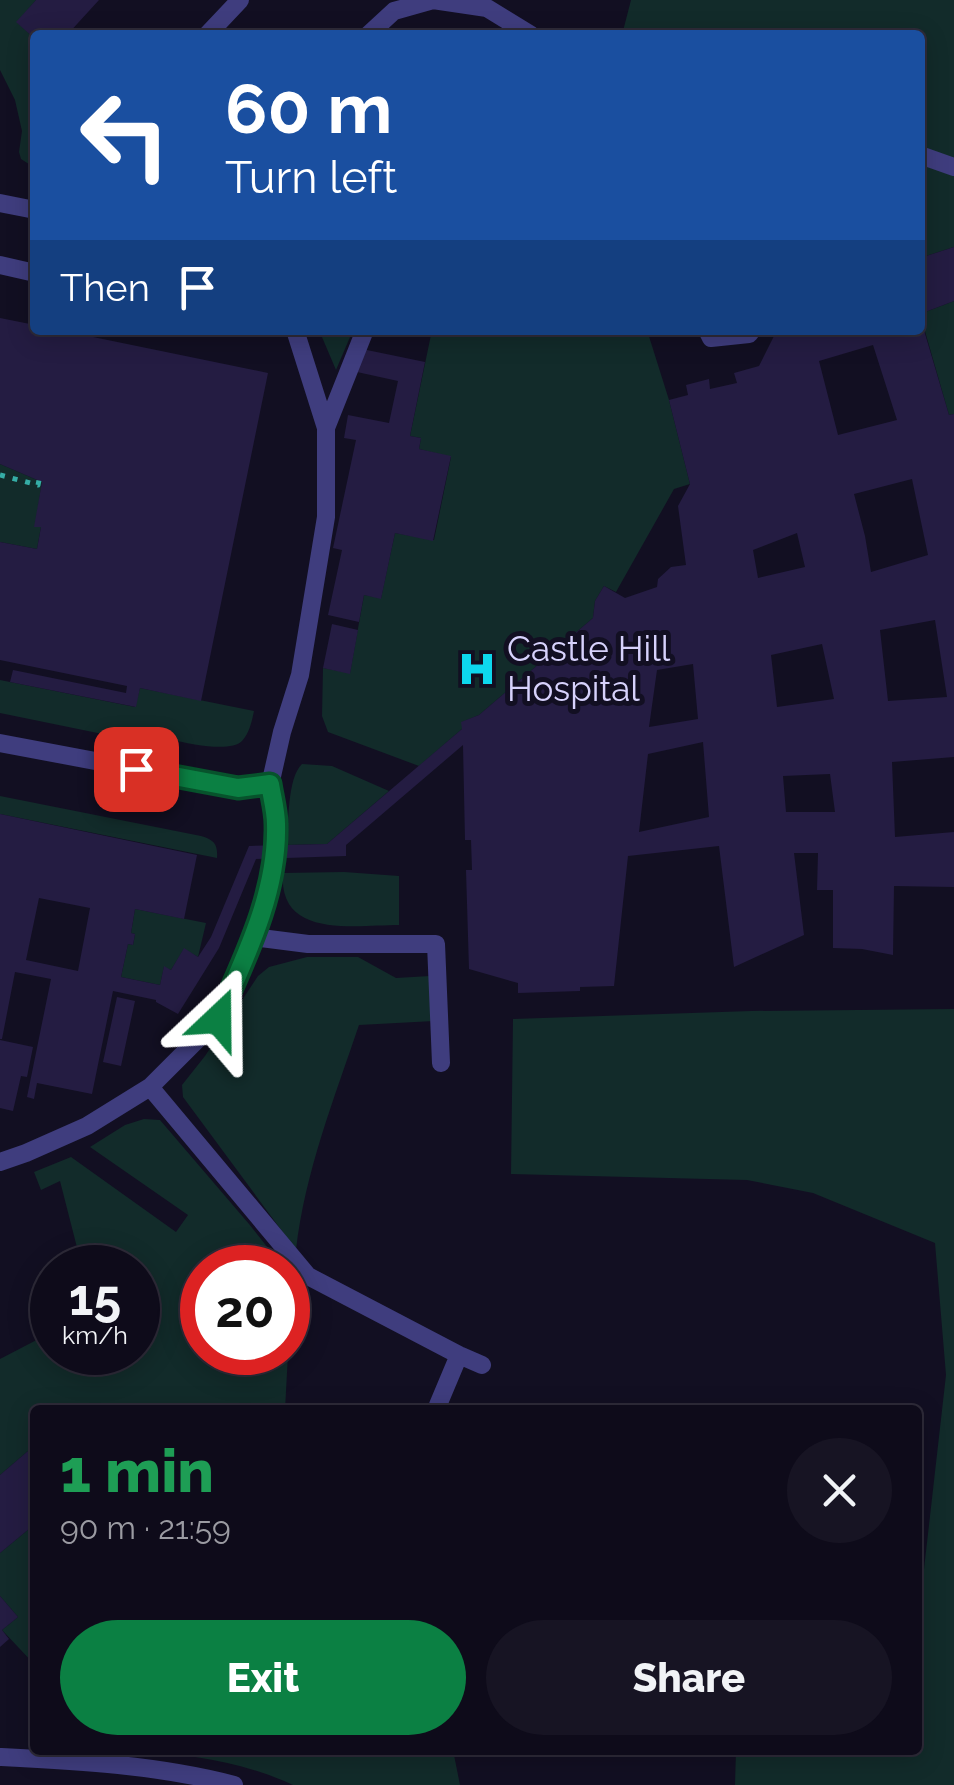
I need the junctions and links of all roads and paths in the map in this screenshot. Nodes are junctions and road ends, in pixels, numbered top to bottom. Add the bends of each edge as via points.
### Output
1 (240, 0) edge
2 (212, 30) edge
3 (374, 30) edge
4 (523, 30) edge
5 (925, 158) edge
6 (954, 167) edge
7 (0, 203) edge
8 (30, 209) edge
9 (0, 265) edge
10 (30, 272) edge
11 (298, 335) edge
12 (363, 335) edge
13 (709, 335) edge
14 (744, 335) edge
15 (326, 428) junction
16 (0, 475) edge
17 (39, 480) dead end
18 (0, 744) edge
19 (270, 784) junction
20 (253, 937) junction
21 (441, 1063) dead end
22 (150, 1086) junction
23 (0, 1162) edge
24 (459, 1355) junction
25 (482, 1365) dead end
26 (438, 1405) dead end
27 (0, 1757) edge
28 (234, 1785) edge

1 - 2 lane
3 - 4 lane via 394,12 433,0 486,8
5 - 6 lane
7 - 8 lane
9 - 10 lane
11 - 15 lane
12 - 15 lane
13 - 14 lane
15 - 19 lane via 326,518 300,675
16 - 17 path via 38,485
18 - 19 lane via 238,788
19 - 20 lane via 273,863
20 - 21 lane via 436,944
20 - 22 lane via 218,1019
22 - 23 lane via 87,1126
22 - 24 lane via 308,1276
24 - 25 lane
24 - 26 lane
27 - 28 lane via 177,1772

